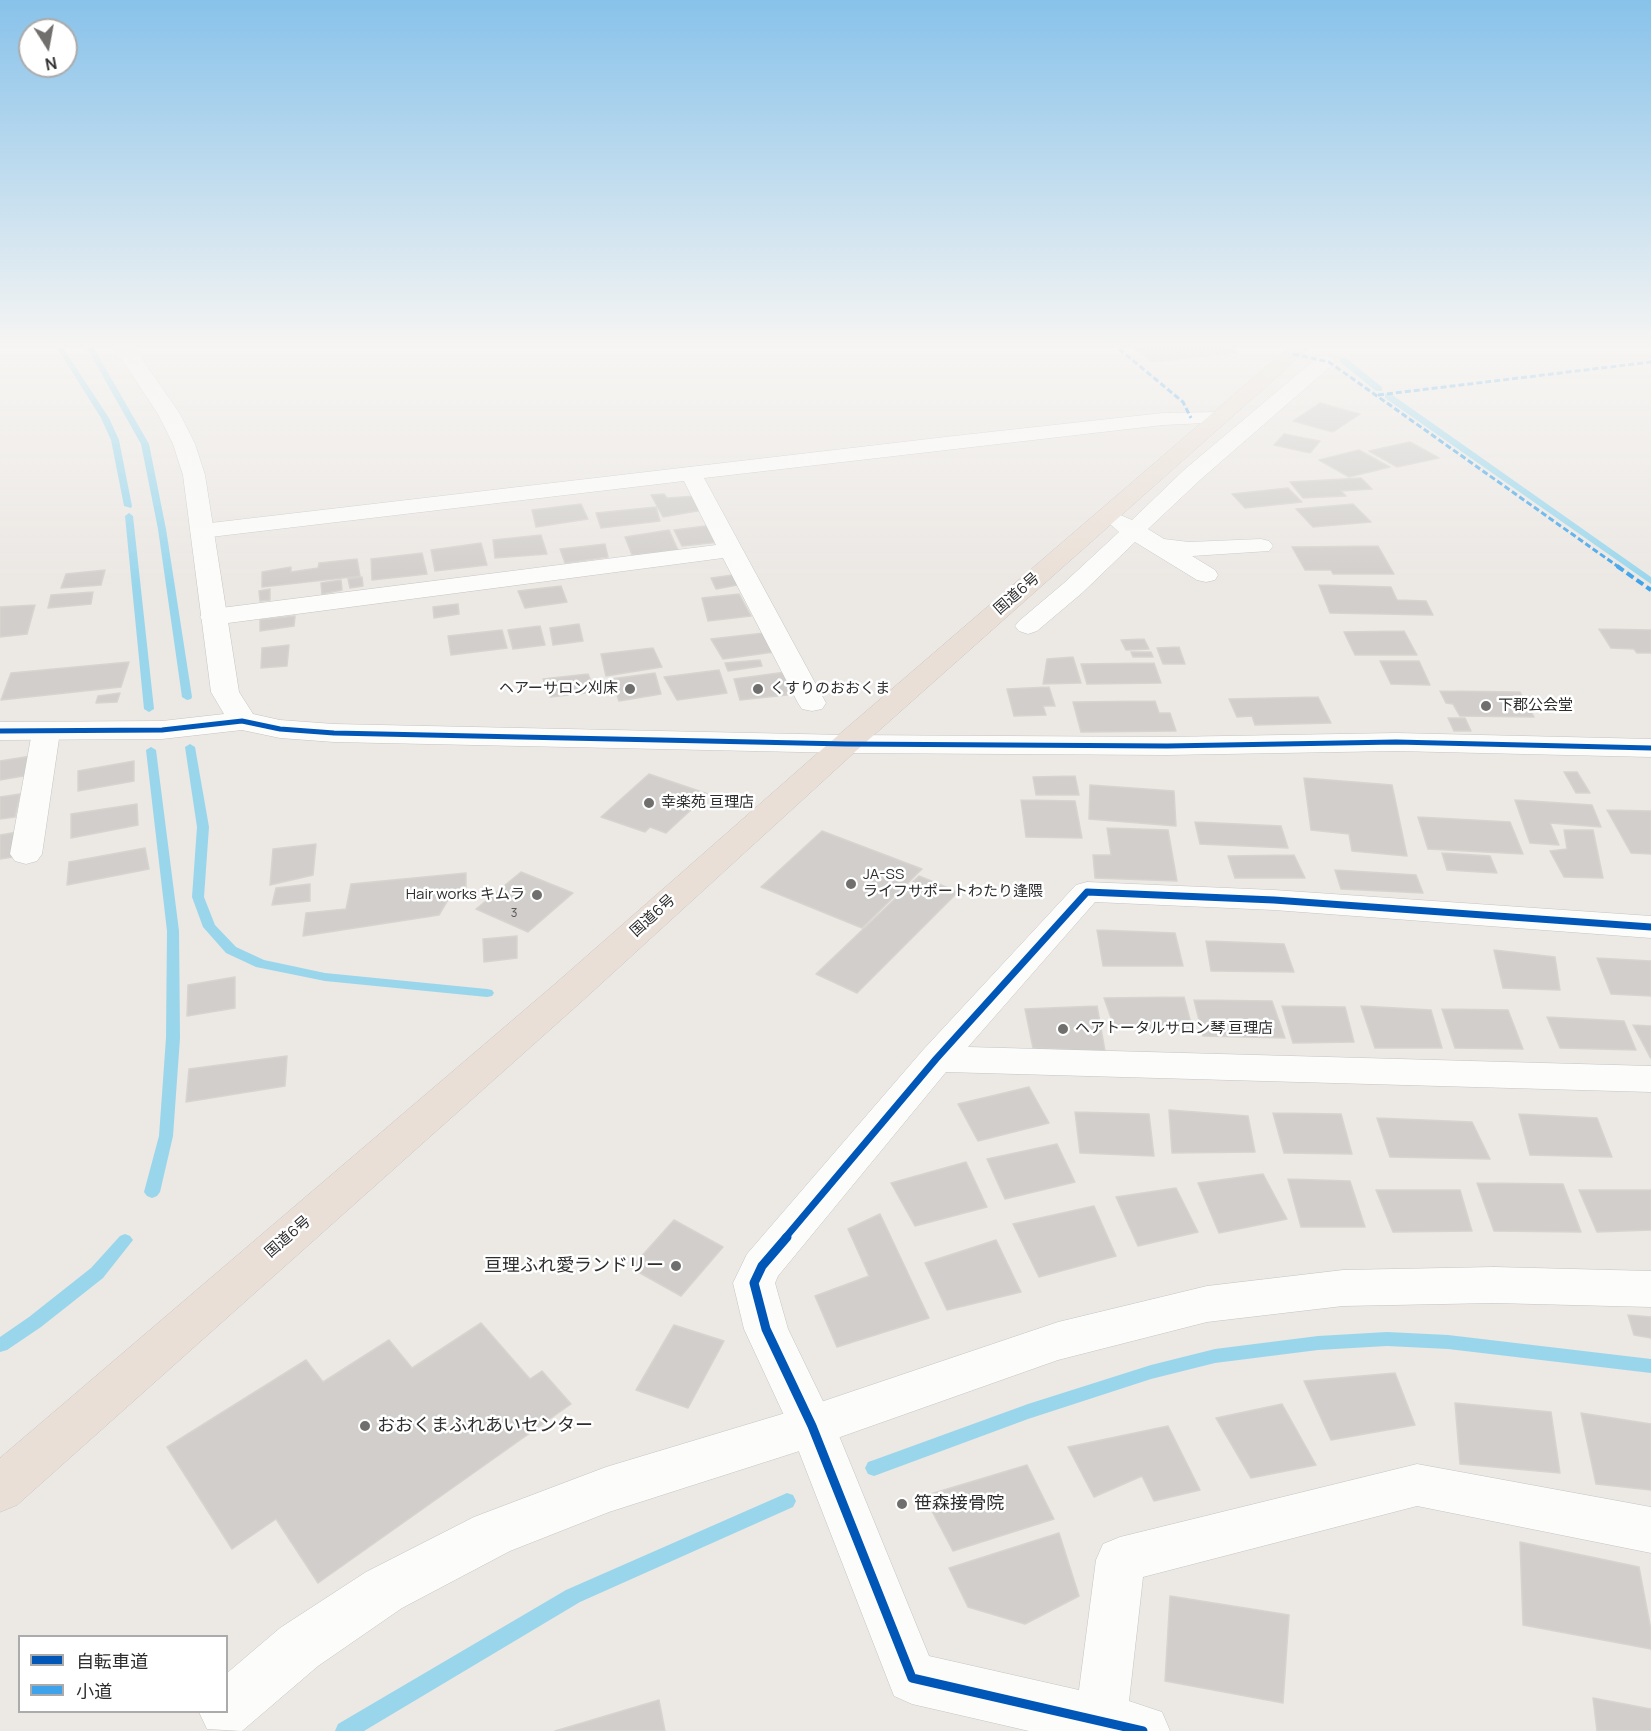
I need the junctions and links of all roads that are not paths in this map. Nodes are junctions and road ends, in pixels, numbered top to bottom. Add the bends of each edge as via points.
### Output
1 (173, 424) edge
2 (1120, 424) edge
3 (1213, 424) edge
4 (1243, 424) edge
5 (690, 472) junction
6 (1121, 523) junction
7 (202, 531) junction
8 (1159, 546) junction
9 (1261, 546) dead end
10 (731, 550) junction
11 (1206, 575) dead end
12 (213, 616) junction
13 (1028, 626) dead end
14 (812, 703) dead end
15 (242, 721) junction
16 (0, 731) edge
17 (46, 732) junction
18 (846, 744) junction
19 (1651, 748) edge
20 (26, 854) dead end
21 (1651, 927) edge
22 (936, 1059) junction
23 (1651, 1079) edge
24 (1651, 1289) edge
25 (812, 1426) junction
26 (0, 1488) edge
27 (1651, 1530) edge
28 (228, 1708) edge
29 (223, 1713) edge
30 (1122, 1726) edge
31 (208, 1731) edge

1 - 7 street via 194,475
2 - 5 street
3 - 6 highway, 国道6号
4 - 6 street via 1192,475
5 - 7 street
5 - 10 street
6 - 8 street
6 - 13 street via 1073,588
6 - 18 highway, 国道6号
7 - 12 street
8 - 9 street
8 - 11 street
10 - 12 street
10 - 14 street
12 - 15 street via 225,692
15 - 17 street via 162,730
15 - 18 street via 334,733
16 - 17 street
17 - 20 street
18 - 19 street via 1167,746 1396,742
18 - 26 highway, 国道6号 via 568,993
21 - 22 street via 1274,900 1087,892
22 - 23 street
22 - 25 street via 762,1266 754,1283 766,1329
24 - 25 street via 1494,1285 1343,1288 1207,1304 1058,1341
25 - 28 street via 606,1490 492,1534 384,1590 299,1647
25 - 30 street via 912,1677
27 - 30 street via 1417,1485 1120,1560
29 - 31 street

